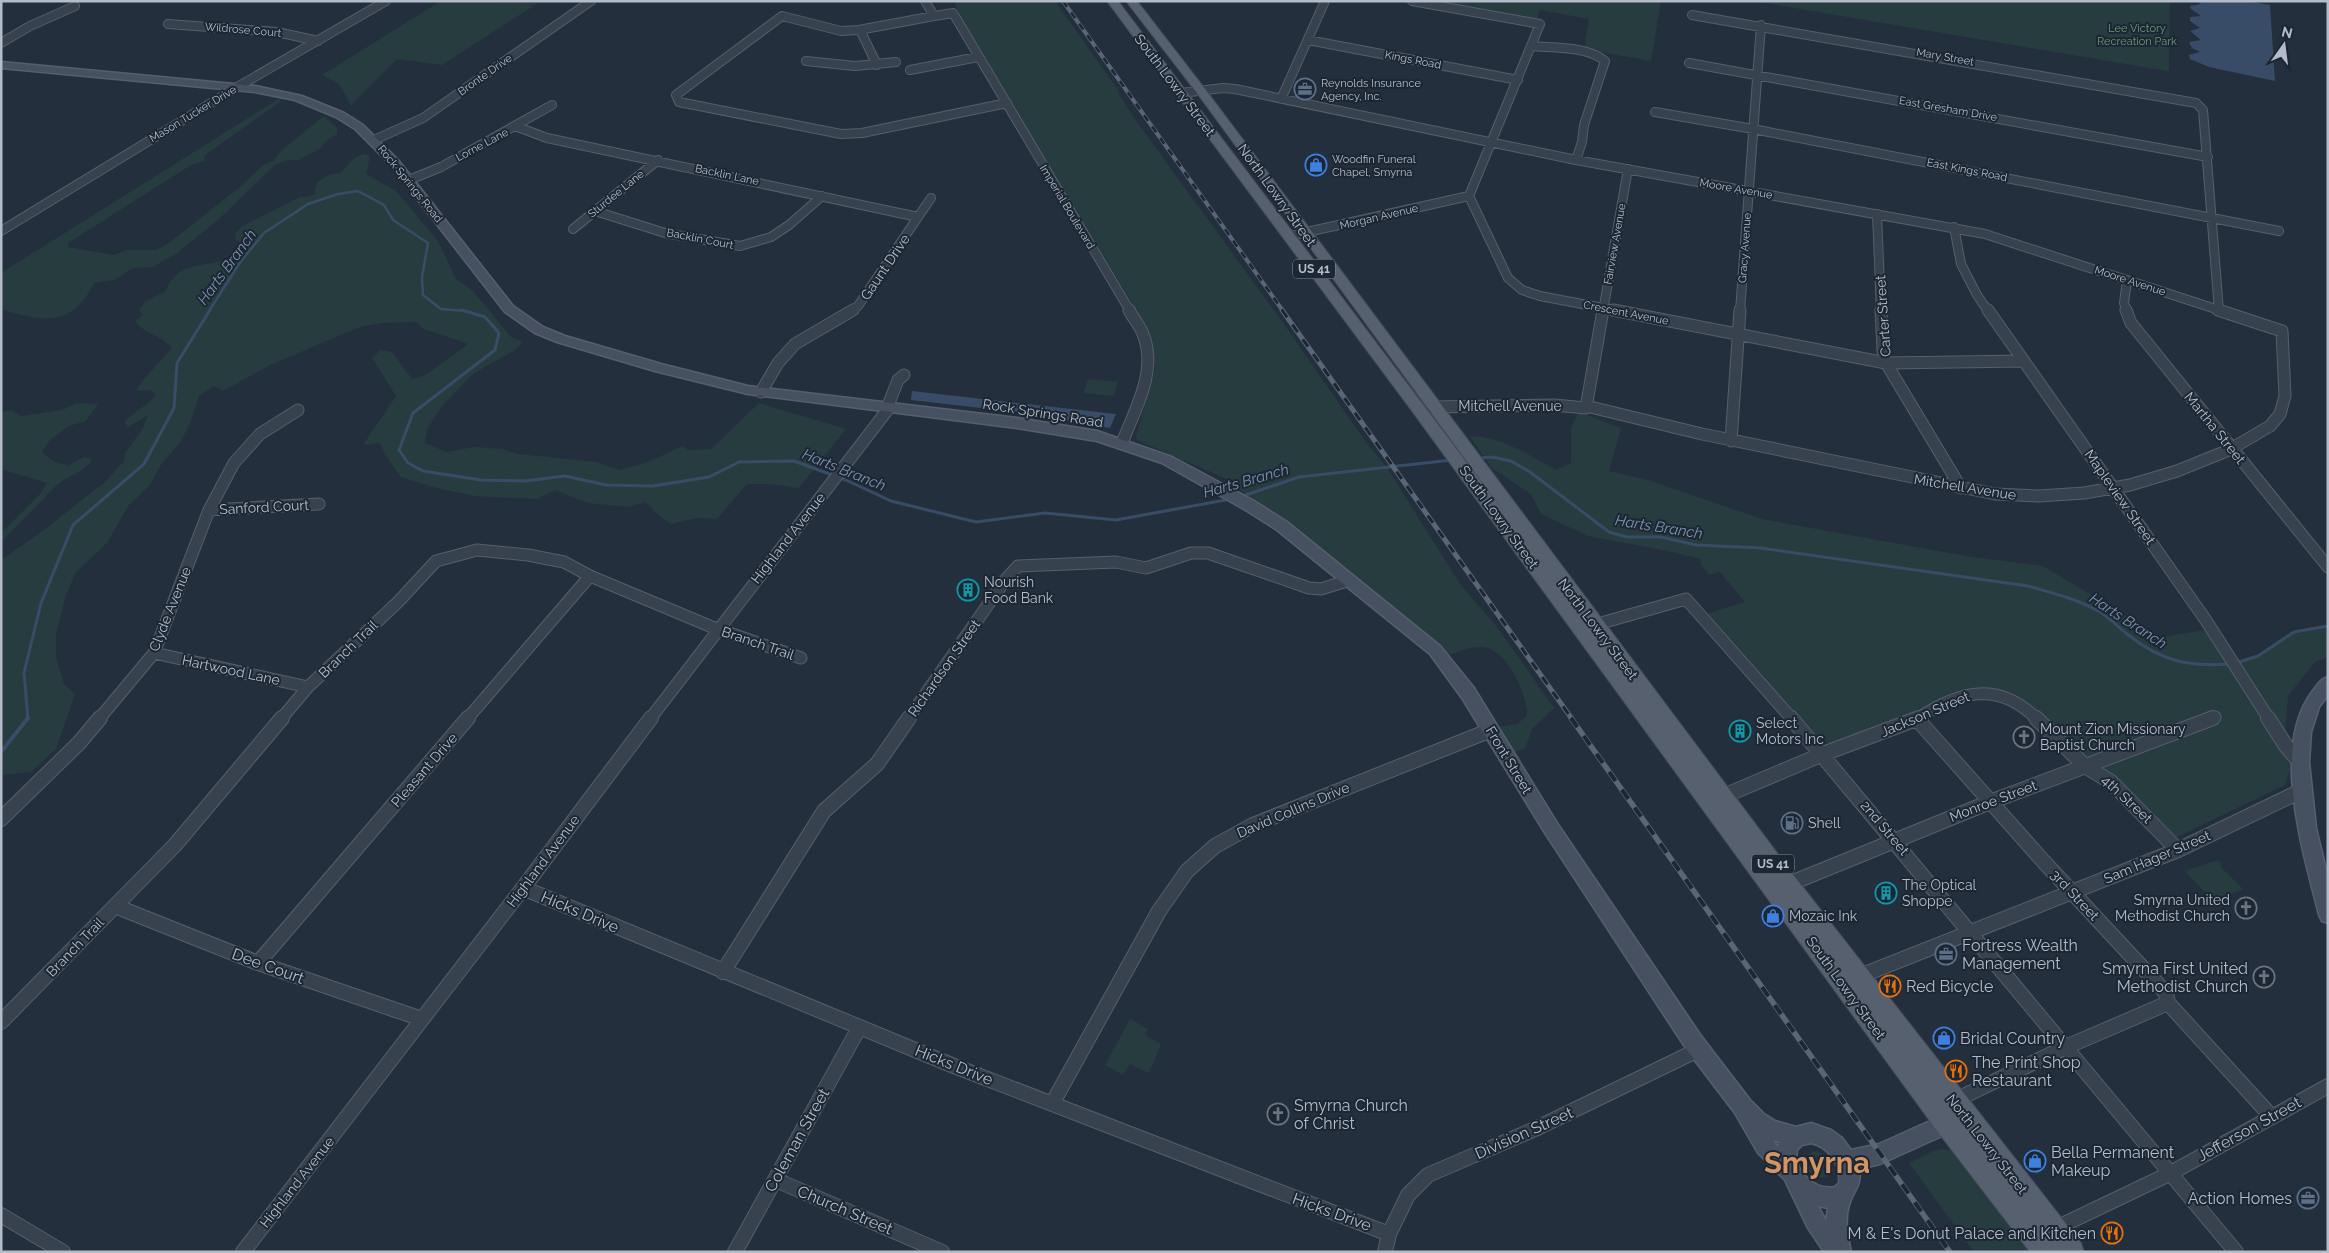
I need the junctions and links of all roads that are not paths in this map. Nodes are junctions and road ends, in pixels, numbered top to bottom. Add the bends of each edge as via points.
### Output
1 (386, 1) edge
2 (592, 1) edge
3 (925, 1) edge
4 (1325, 1) edge
5 (1412, 1) edge
6 (1133, 4) edge
7 (76, 6) dead end
8 (1115, 6) edge
9 (1692, 15) dead end
10 (934, 16) junction
11 (168, 24) dead end
12 (1761, 25) junction
13 (862, 34) dead end
14 (1308, 40) junction
15 (318, 41) junction
16 (1, 43) edge
17 (1532, 46) junction
18 (978, 57) junction
19 (806, 61) dead end
20 (896, 62) dead end
21 (1689, 63) dead end
22 (1, 65) edge
23 (877, 65) junction
24 (910, 70) dead end
25 (1757, 74) junction
26 (1518, 80) junction
27 (239, 86) junction
28 (1201, 91) junction
29 (1181, 93) junction
30 (1281, 99) junction
31 (1007, 103) junction
32 (552, 105) dead end
33 (1655, 112) dead end
34 (515, 126) junction
35 (1753, 129) junction
36 (374, 140) junction
37 (1489, 142) junction
38 (2208, 158) junction
39 (658, 160) junction
40 (1576, 160) junction
41 (1628, 169) junction
42 (1260, 171) junction
43 (1243, 175) junction
44 (409, 180) junction
45 (1749, 191) junction
46 (822, 196) junction
47 (1468, 196) junction
48 (931, 198) dead end
49 (595, 211) junction
50 (1878, 214) junction
51 (918, 217) junction
52 (2213, 217) junction
53 (1954, 227) junction
54 (573, 229) dead end
55 (1, 231) edge
56 (2279, 231) dead end
57 (1306, 234) junction
58 (1289, 236) junction
59 (2127, 280) junction
60 (1604, 308) junction
61 (2220, 311) junction
62 (2282, 331) joint
63 (1739, 335) junction
64 (2024, 361) junction
65 (1886, 363) junction
66 (904, 375) dead end
67 (755, 391) junction
68 (892, 406) junction
69 (1433, 407) junction
70 (1586, 407) junction
71 (298, 410) dead end
72 (1731, 440) junction
73 (1122, 443) junction
74 (2233, 449) junction
75 (1474, 472) junction
76 (1206, 480) joint
77 (1961, 488) junction
78 (2114, 489) junction
79 (319, 504) dead end
80 (209, 510) junction
81 (2328, 567) edge
82 (590, 576) junction
83 (1350, 580) junction
84 (1594, 625) junction
85 (717, 629) junction
86 (154, 653) junction
87 (801, 658) dead end
88 (2328, 683) edge
89 (308, 687) junction
90 (2003, 696) joint
91 (2215, 717) dead end
92 (1917, 719) junction
93 (1491, 730) junction
94 (1824, 754) junction
95 (2300, 762) junction
96 (2085, 766) junction
97 (2301, 791) junction
98 (1715, 799) junction
99 (1990, 802) junction
100 (1, 819) edge
101 (1894, 839) junction
102 (2178, 850) junction
103 (1781, 887) junction
104 (523, 888) junction
105 (2072, 892) junction
106 (116, 906) junction
107 (2328, 915) edge
108 (1971, 934) junction
109 (258, 964) junction
110 (723, 972) junction
111 (1850, 980) junction
112 (2168, 1003) junction
113 (422, 1019) junction
114 (1, 1022) edge
115 (859, 1028) junction
116 (2066, 1047) junction
117 (1700, 1049) junction
118 (2328, 1086) edge
119 (1052, 1104) junction
120 (1743, 1107) junction
121 (1958, 1107) junction
122 (2271, 1116) junction
123 (1946, 1124) junction
124 (1796, 1137) junction
125 (1848, 1161) junction
126 (2169, 1174) junction
127 (1794, 1177) junction
128 (776, 1180) junction
129 (1844, 1192) junction
130 (1, 1215) edge
131 (2054, 1229) junction
132 (1389, 1234) junction
133 (2040, 1245) edge
134 (63, 1252) edge
135 (243, 1252) edge
136 (735, 1252) edge
137 (942, 1252) edge
138 (1385, 1252) edge
139 (1840, 1252) edge
140 (2072, 1252) edge
141 (2236, 1252) edge

1 - 15 street, Mason Tucker Drive
2 - 36 street, Bronte Drive via 423,118
3 - 10 street
4 - 14 street
5 - 17 street via 1540,24
6 - 8 main road
6 - 28 main road, North Lowry Street / US 41
7 - 16 street
8 - 29 main road, South Lowry Street / US 41
9 - 12 street, Mary Street
10 - 18 street, Imperial Boulevard via 953,13
10 - 31 street via 841,31 782,16 676,95 679,102 841,134 862,134
11 - 15 street, Wildrose Court via 277,32
12 - 25 street, Gracy Avenue
12 - 38 street, Mary Street via 2196,102 2203,110
13 - 23 street
14 - 26 street, Kings Road
14 - 30 street
15 - 27 street, Mason Tucker Drive
17 - 26 street
17 - 40 street via 1598,55 1605,61
18 - 24 street
18 - 31 street, Imperial Boulevard
19 - 23 street via 849,66
20 - 23 street
21 - 25 street, East Gresham Drive
22 - 27 street, Rock Springs Road
25 - 35 street, Gracy Avenue
25 - 38 street, East Gresham Drive
26 - 37 street
27 - 36 street, Rock Springs Road via 321,106 353,123
27 - 55 street, Mason Tucker Drive
28 - 29 street, Moore Avenue
28 - 30 street, Moore Avenue via 1228,89
28 - 42 main road, North Lowry Street / US 41
29 - 43 main road, South Lowry Street / US 41
30 - 37 street, Moore Avenue
31 - 73 street, Imperial Boulevard via 1143,334 1149,353 1148,374
32 - 34 street, Lorne Lane
33 - 35 street, East Kings Road
34 - 39 street, Backlin Lane via 547,138
34 - 44 street, Lorne Lane via 441,167
35 - 45 street, Gracy Avenue
35 - 52 street, East Kings Road
36 - 44 street, Rock Springs Road
37 - 40 street, Moore Avenue
37 - 47 street
38 - 52 street
39 - 46 street, Backlin Lane
39 - 49 street, Sturdee Lane
40 - 41 street, Moore Avenue
41 - 45 street, Moore Avenue
41 - 60 street, Fairview Avenue
42 - 43 main road
42 - 57 main road, North Lowry Street / US 41
43 - 58 main road, South Lowry Street / US 41
44 - 67 street, Rock Springs Road via 492,289 528,324 561,339 696,378
45 - 50 street, Moore Avenue
45 - 63 street, Gracy Avenue
46 - 49 street, Backlin Court via 771,237 740,246 665,232
46 - 51 street, Backlin Lane
47 - 57 street, Morgan Avenue
47 - 60 street, Crescent Avenue via 1513,283 1534,295
48 - 51 street
49 - 54 street, Sturdee Lane
50 - 53 street, Moore Avenue
50 - 65 street, Carter Street
51 - 67 street, Gaunt Drive via 858,306 790,348
52 - 56 street, East Kings Road
52 - 61 street
53 - 59 street, Moore Avenue via 2013,242
53 - 64 street, Mapleview Street via 1961,264 1970,284
57 - 58 street, Morgan Avenue
57 - 69 main road, North Lowry Street / US 41
58 - 75 main road, South Lowry Street / US 41 via 1446,445
59 - 61 street, Moore Avenue
59 - 74 street, Martha Street via 2124,303 2131,323
60 - 63 street, Crescent Avenue
60 - 70 street, Fairview Avenue
61 - 62 street, Moore Avenue
62 - 74 street, Mitchell Avenue via 2284,393 2280,414 2273,424
63 - 65 street, Crescent Avenue
63 - 72 street, Gracy Avenue
64 - 65 street, Crescent Avenue
64 - 78 street, Mapleview Street
65 - 77 street, Carter Street
66 - 68 street, Highland Avenue via 898,380
67 - 68 street, Rock Springs Road
68 - 73 street, Rock Springs Road via 1066,430
68 - 85 street, Highland Avenue
69 - 70 street, Mitchell Avenue
69 - 75 main road, North Lowry Street / US 41 via 1462,445
70 - 72 street, Mitchell Avenue
71 - 80 street, Clyde Avenue via 260,434 234,463
72 - 77 street, Mitchell Avenue
73 - 76 street, Rock Springs Road via 1167,460
74 - 78 street, Mitchell Avenue via 2170,473
74 - 81 street, Martha Street
75 - 84 main road, North Lowry Street / US 41
75 - 98 main road, South Lowry Street / US 41
76 - 83 street, Front Street via 1282,526
77 - 78 street, Mitchell Avenue via 2032,496
78 - 95 street, Mapleview Street via 2205,619 2286,746
79 - 80 street, Sanford Court
80 - 86 street, Clyde Avenue
82 - 85 street, Branch Trail
82 - 89 street, Branch Trail via 564,562 528,554 477,550 436,561 399,601
82 - 109 street, Pleasant Drive
83 - 93 street, Front Street via 1435,650
83 - 110 street, Richardson Street via 1321,589 1309,588 1208,553 1191,553 1146,568 1116,562 1018,566 877,764 824,811
84 - 94 street, 2nd Street via 1686,599
84 - 98 main road, North Lowry Street / US 41
85 - 87 street, Branch Trail
85 - 104 street, Highland Avenue
86 - 89 street, Hartwood Lane
86 - 100 street, Clyde Avenue via 79,743
88 - 95 street via 2312,704 2305,724
89 - 106 street, Branch Trail via 175,845
90 - 92 street, Jackson Street via 1984,692 1964,695
90 - 96 street, 4th Street via 2027,709
91 - 96 street, Monroe Street
92 - 94 street, Jackson Street
92 - 99 street, 3rd Street
93 - 117 street, Front Street via 1572,862
93 - 119 street, David Collins Drive via 1253,825 1215,846 1187,871 1159,911
94 - 98 street, Jackson Street
94 - 101 street, 2nd Street
95 - 97 street
96 - 99 street, Monroe Street
96 - 102 street, 4th Street via 2111,782
97 - 102 street, Sam Hager Street
97 - 107 street
98 - 103 main road, South Lowry Street / US 41
99 - 101 street, Monroe Street
99 - 105 street, 3rd Street
101 - 103 street, Monroe Street
101 - 108 street, 2nd Street
102 - 105 street, Sam Hager Street
103 - 111 main road, South Lowry Street / US 41
104 - 110 street, Hicks Drive
104 - 113 street, Highland Avenue
105 - 108 street, Sam Hager Street
105 - 112 street, 3rd Street via 2166,993
106 - 109 street, Dee Court
106 - 114 street, Branch Trail
108 - 111 street, Sam Hager Street
108 - 116 street, 2nd Street
109 - 113 street, Dee Court
110 - 115 street, Hicks Drive
111 - 121 main road, North Lowry Street / US 41
111 - 123 main road, South Lowry Street / US 41
112 - 116 street
112 - 122 street, 3rd Street
113 - 135 street, Highland Avenue
115 - 119 street, Hicks Drive
115 - 128 street, Coleman Street
116 - 121 street via 1966,1095
116 - 126 street, 2nd Street
117 - 120 street, Front Street
117 - 132 street, Division Street via 1536,1129 1428,1175 1408,1194
118 - 122 street, Jefferson Street
119 - 132 street, Hicks Drive
120 - 124 street, Front Street via 1771,1130
120 - 127 street, Front Street via 1764,1146
121 - 123 street
121 - 131 main road, North Lowry Street / US 41
122 - 126 street, Jefferson Street
123 - 125 street via 1880,1154
123 - 133 main road, South Lowry Street / US 41
124 - 125 street, Front Street via 1811,1133 1828,1139
124 - 127 street, Front Street via 1787,1148 1787,1164
125 - 129 street, Front Street via 1851,1179
126 - 131 street, Jefferson Street
126 - 141 street, 2nd Street
127 - 129 street, Front Street via 1808,1191 1821,1197 1830,1198
127 - 139 street, Front Street via 1815,1224 1825,1240
128 - 136 street, Coleman Street
128 - 137 street, Church Street
129 - 139 street, Front Street via 1836,1224
130 - 134 street
131 - 133 street, Jefferson Street
131 - 140 main road, North Lowry Street / US 41
132 - 138 street, Division Street

